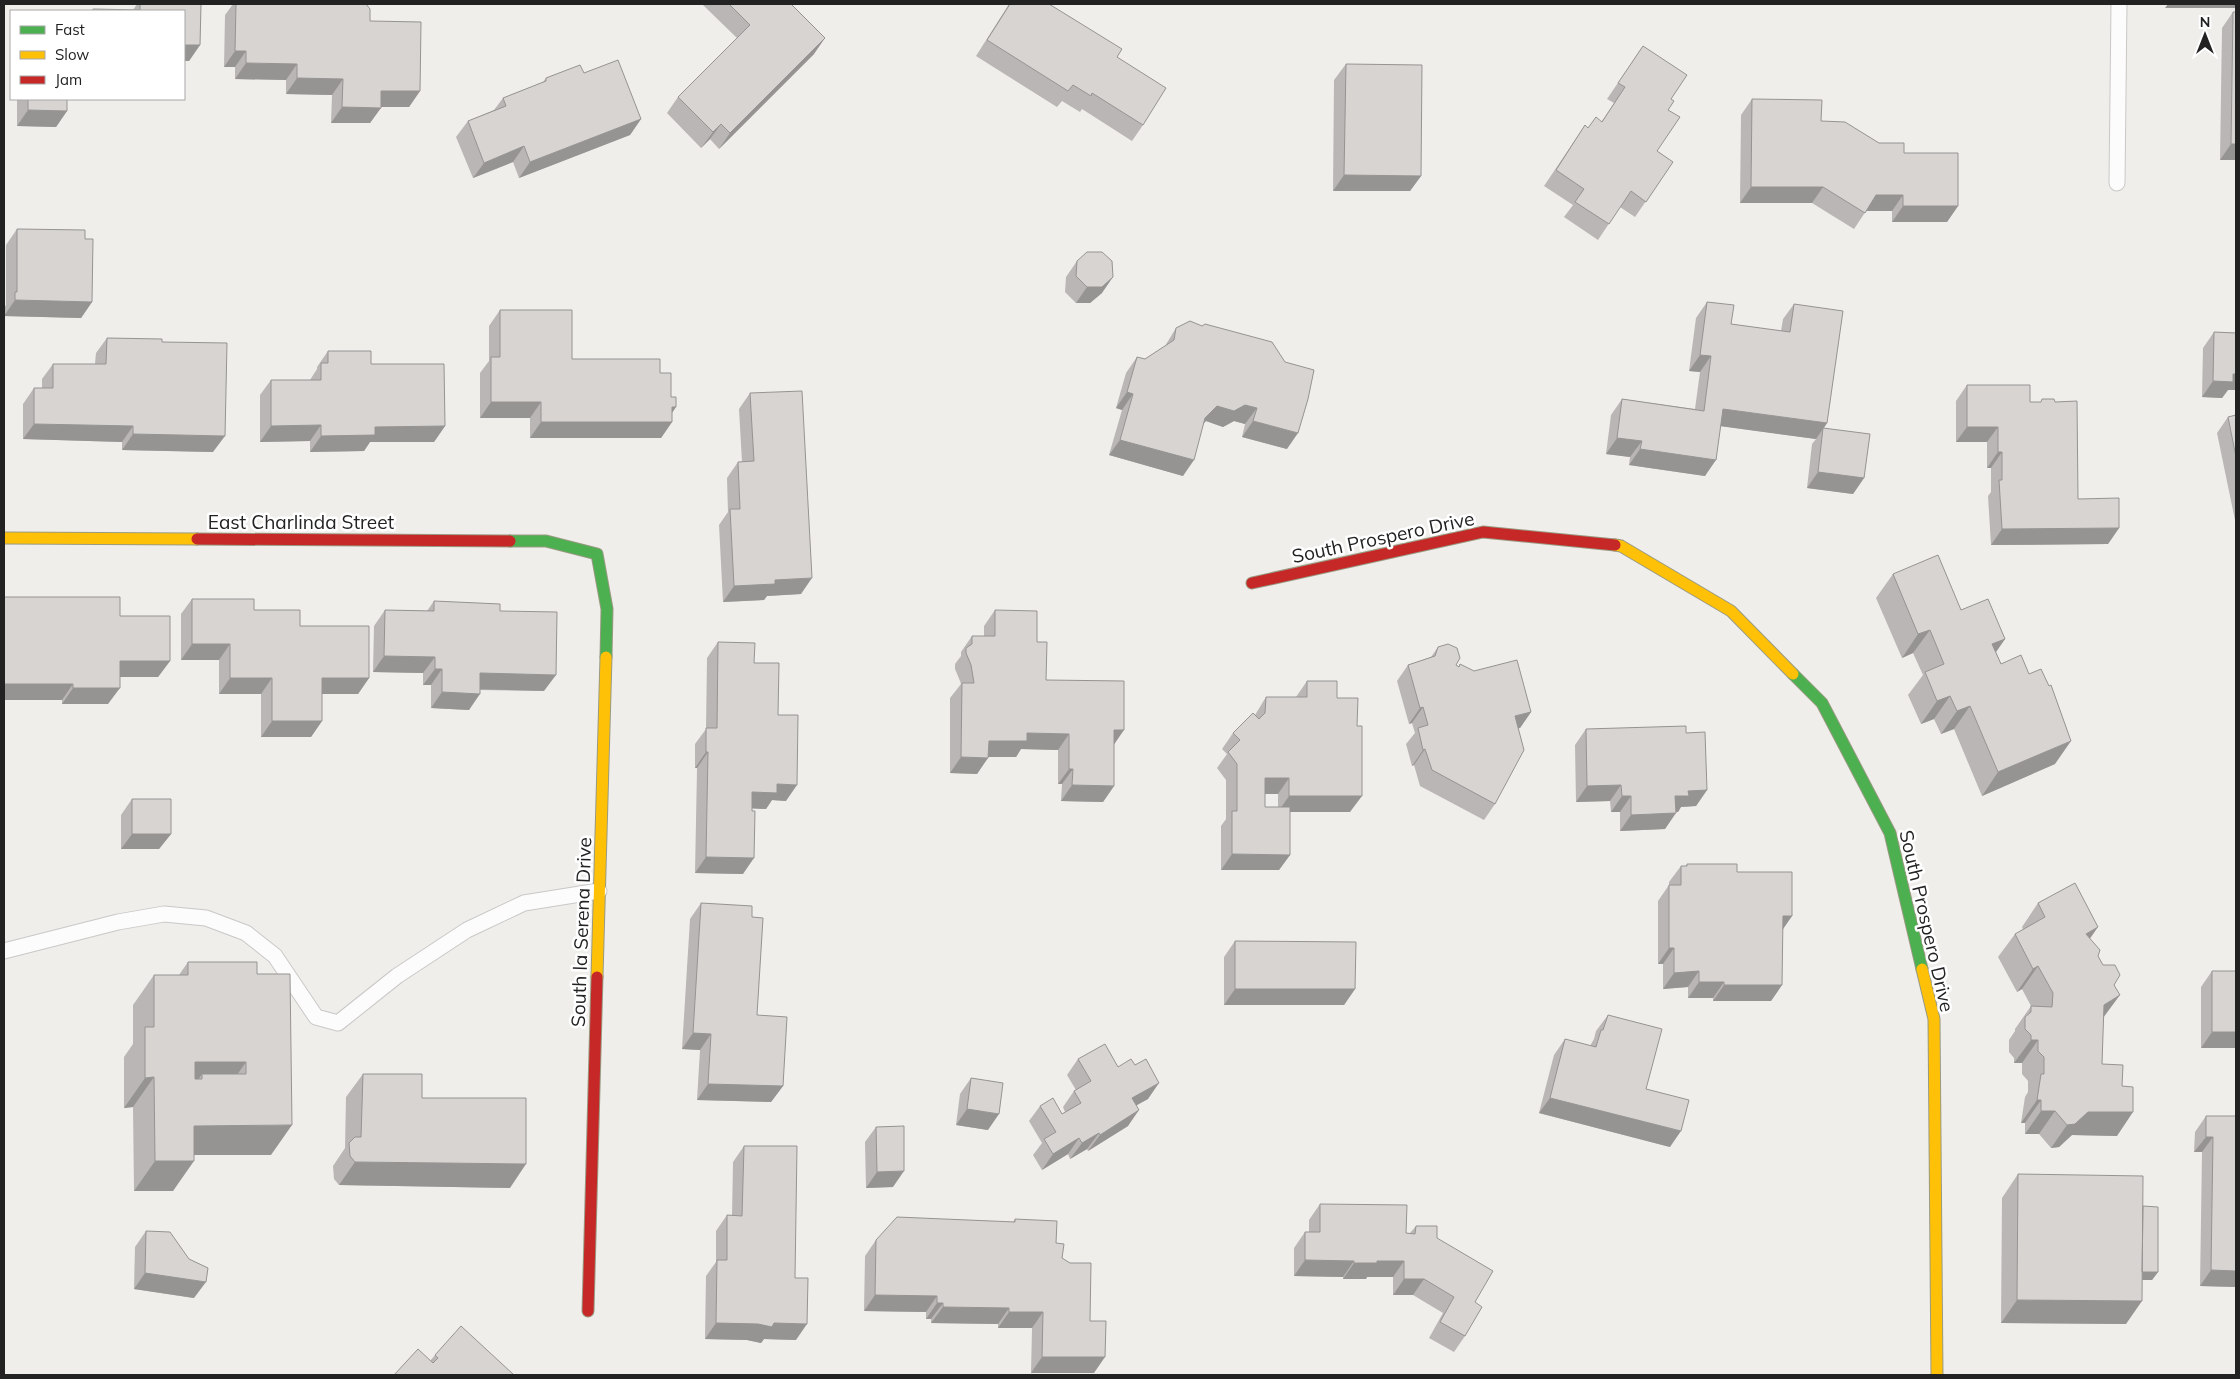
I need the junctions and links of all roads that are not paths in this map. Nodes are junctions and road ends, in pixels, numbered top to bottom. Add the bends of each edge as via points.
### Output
1 (2119, 4) edge
2 (2117, 183) dead end
3 (4, 538) edge
4 (597, 554) joint
5 (1252, 584) dead end
6 (600, 891) junction
7 (4, 950) edge
8 (588, 1311) dead end
9 (1937, 1375) edge

1 - 2 lane
3 - 4 street, East Charlinda Street via 546,541
4 - 6 street, South la Serena Drive via 607,609
5 - 9 street, South Prospero Drive via 1483,532 1621,546 1731,611 1822,704 1890,833 1934,1019
6 - 7 lane via 524,903 467,930 397,976 338,1022 316,1017 275,956 246,933 206,918 164,914
6 - 8 street, South la Serena Drive

